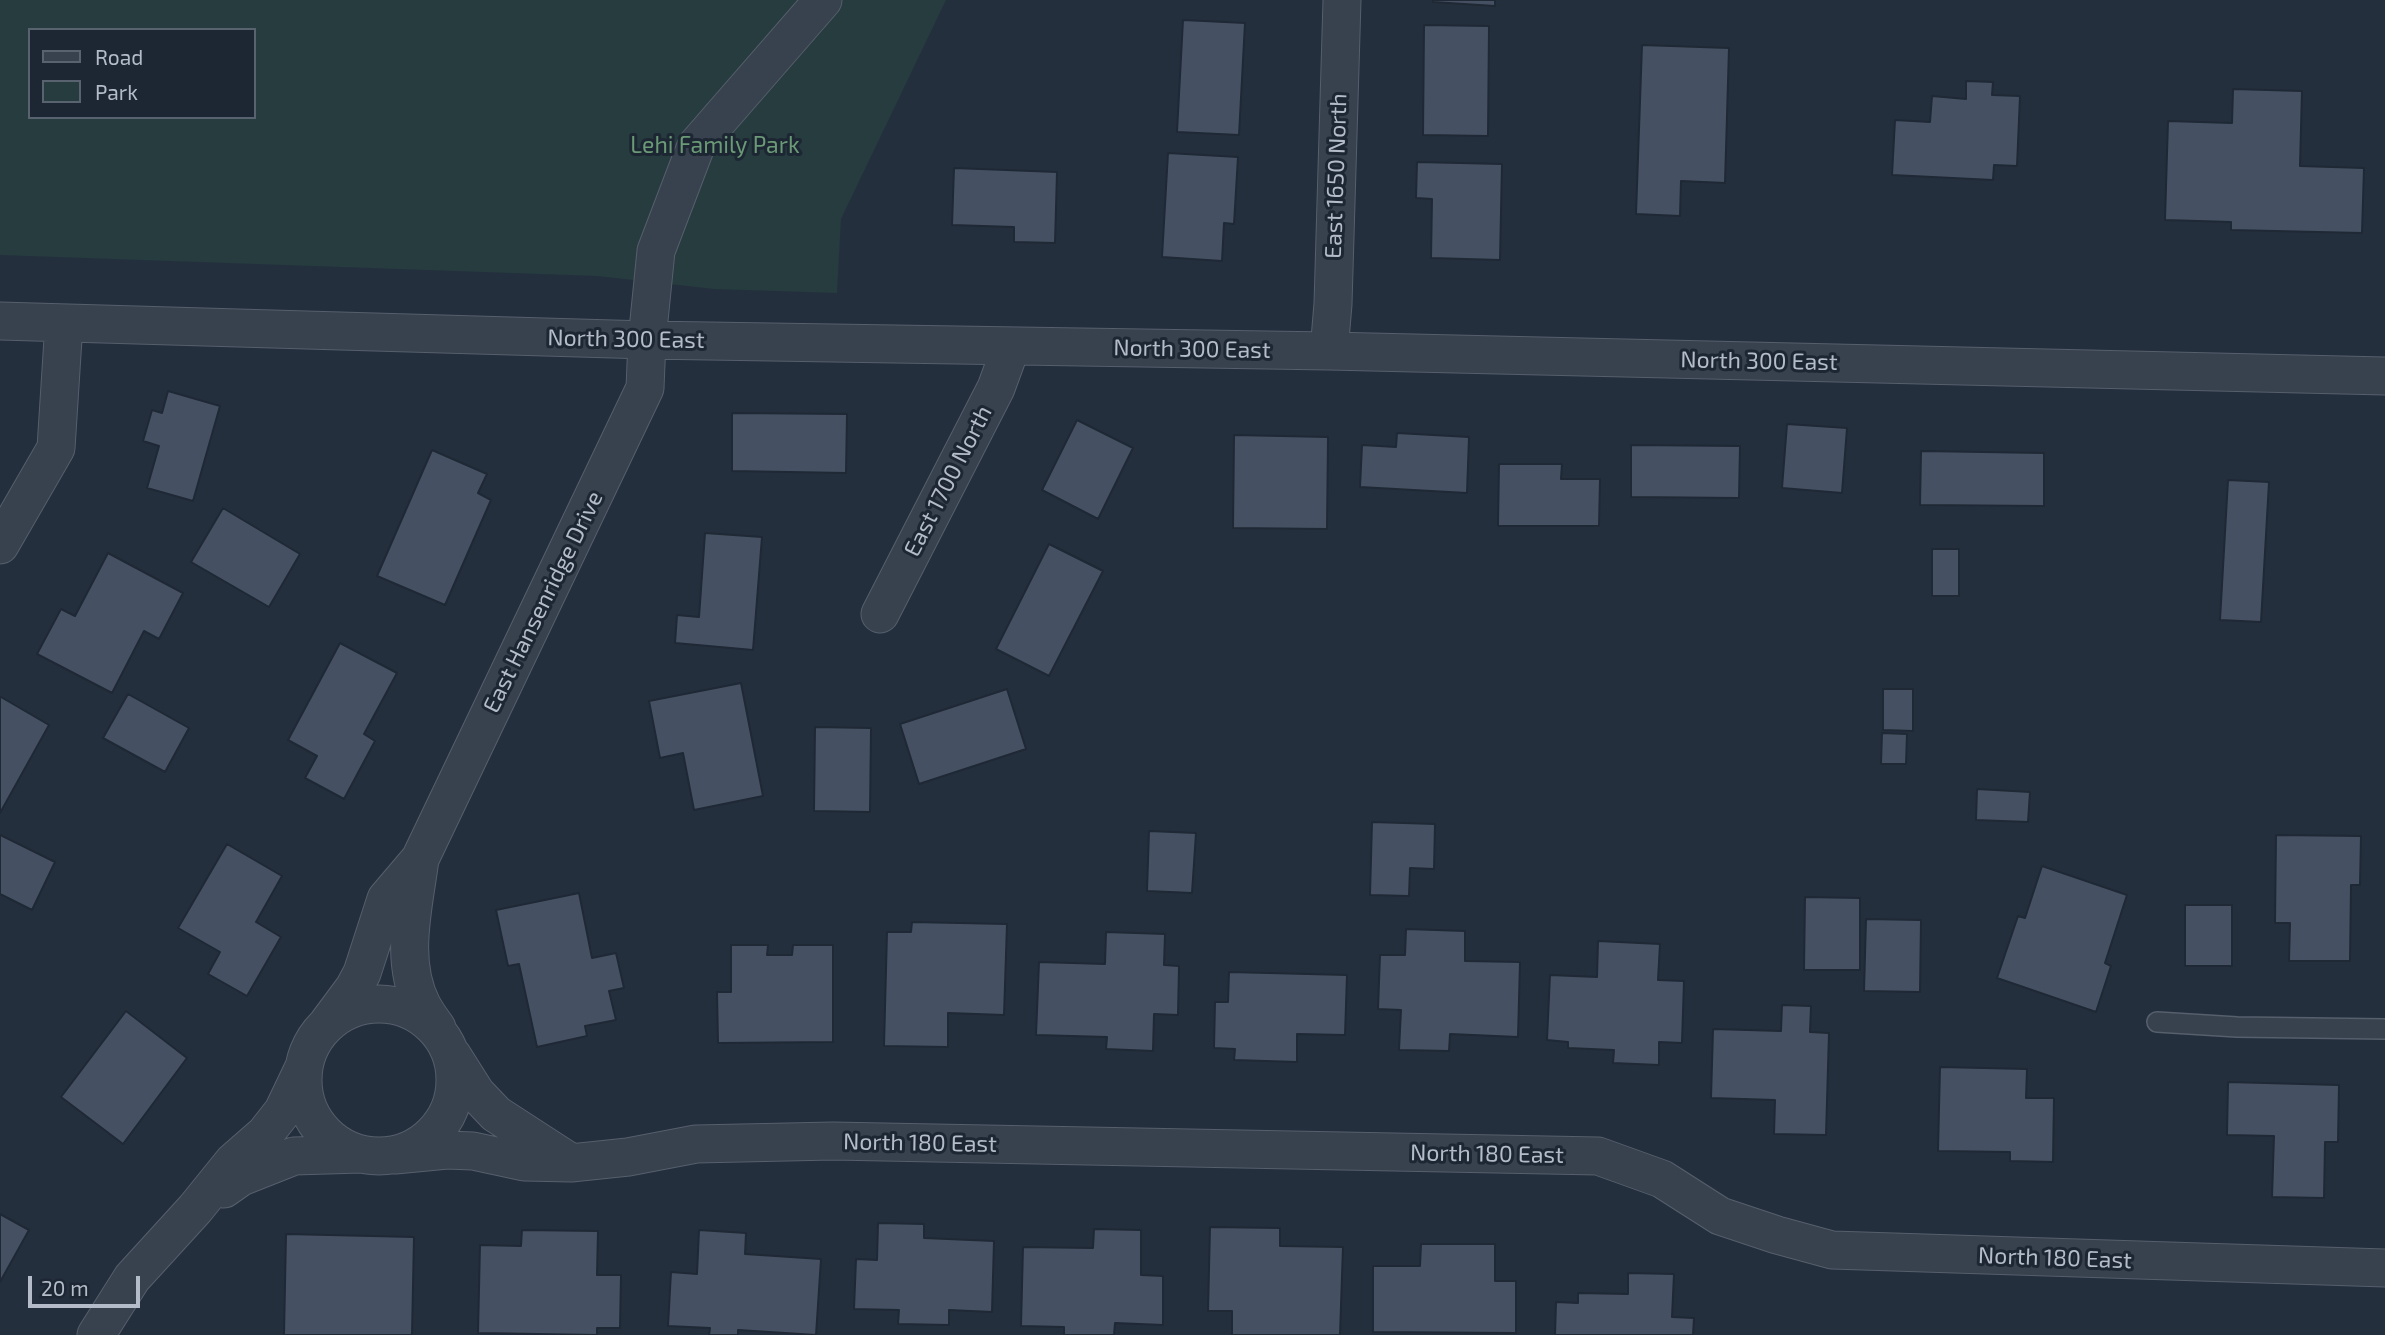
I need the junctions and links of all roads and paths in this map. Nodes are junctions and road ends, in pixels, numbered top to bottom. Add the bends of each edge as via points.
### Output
1 (822, 0) edge
2 (1342, 0) edge
3 (0, 321) edge
4 (64, 323) junction
5 (647, 340) junction
6 (1011, 347) junction
7 (1329, 351) junction
8 (2385, 376) edge
9 (0, 545) edge
10 (880, 614) dead end
11 (420, 859) junction
12 (2157, 1022) dead end
13 (328, 1023) junction
14 (2385, 1029) edge
15 (447, 1045) junction
16 (304, 1066) junction
17 (378, 1154) junction
18 (570, 1163) junction
19 (195, 1209) junction
20 (2385, 1268) edge
21 (96, 1335) edge

1 - 5 street, East Hansenridge Drive via 696,146 656,251
2 - 7 street, East 1650 North
3 - 4 street, North 300 East
4 - 5 street, North 300 East
4 - 9 street via 56,448
5 - 6 street, North 300 East
5 - 11 street, East Hansenridge Drive via 645,388
6 - 7 street, North 300 East
6 - 10 street, East 1700 North via 996,388
7 - 8 street, North 300 East
11 - 13 street, East Hansenridge Drive via 386,900 362,972
11 - 15 street, East Hansenridge Drive via 409,942 413,979 421,1004
12 - 14 lane
13 - 15 street via 356,1007 389,1004 419,1015
13 - 16 street
15 - 17 street via 456,1085 446,1117 411,1150
15 - 18 street via 476,1093 496,1114
16 - 17 street via 311,1114 332,1140 346,1149
16 - 19 street via 283,1111
17 - 18 street, North 180 East via 473,1151 524,1161
17 - 19 street via 294,1156 241,1177
18 - 20 street, North 180 East via 696,1144 833,1141 1598,1156 1662,1179 1720,1216 1832,1250
19 - 21 street via 132,1278

